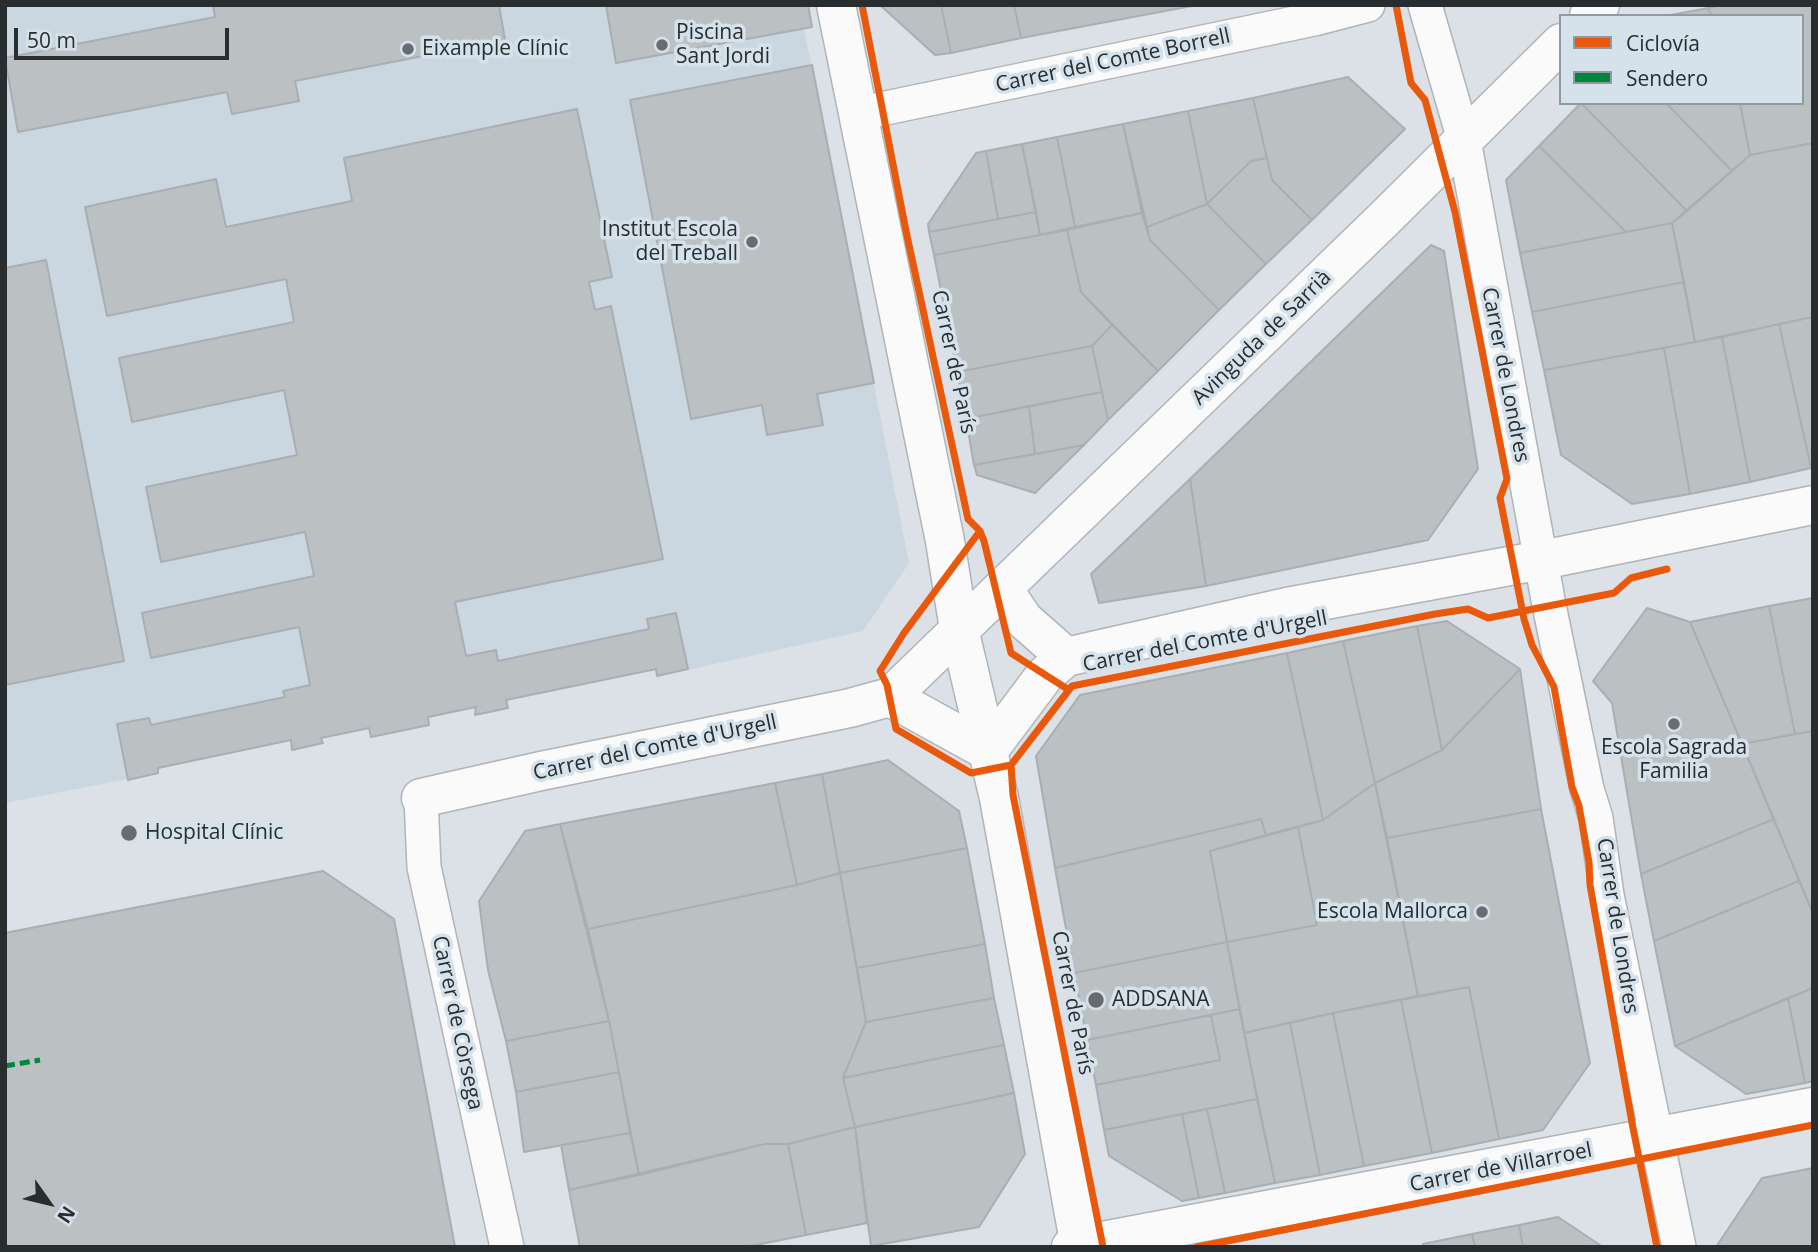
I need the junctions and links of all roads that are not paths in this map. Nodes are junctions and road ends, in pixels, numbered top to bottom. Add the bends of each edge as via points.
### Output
1 (836, 5) edge
2 (1368, 5) edge
3 (1425, 5) edge
4 (1559, 45) edge
5 (857, 114) junction
6 (1464, 140) junction
7 (1813, 505) edge
8 (1542, 560) junction
9 (1003, 589) junction
10 (958, 629) junction
11 (1066, 657) junction
12 (890, 697) junction
13 (988, 751) junction
14 (421, 798) joint
15 (1813, 1107) edge
16 (1657, 1137) junction
17 (1077, 1246) edge
18 (507, 1247) edge
19 (1679, 1247) edge

1 - 5 main road, Carrer de París
2 - 5 street, Carrer del Comte Borrell
3 - 6 street, Carrer de Londres
4 - 6 main road, Avinguda de Sarrià
5 - 10 main road, Carrer de París via 945,541
6 - 8 street, Carrer de Londres
6 - 9 main road, Avinguda de Sarrià
7 - 8 main road, Carrer del Comte d'Urgell
8 - 11 main road, Carrer del Comte d'Urgell via 1287,607
8 - 16 street, Carrer de Londres
9 - 10 main road, Avinguda de Sarrià
9 - 11 main road via 1024,620
10 - 12 main road, Carrer del Comte d'Urgell
10 - 13 main road, Carrer de París
11 - 13 main road via 1045,675
12 - 13 main road
12 - 14 main road, Carrer del Comte d'Urgell
13 - 17 main road, Carrer de París
14 - 18 street, Carrer de Còrsega via 426,878
15 - 16 main road, Carrer de Villarroel
16 - 17 main road, Carrer de Villarroel
16 - 19 street, Carrer de Londres

